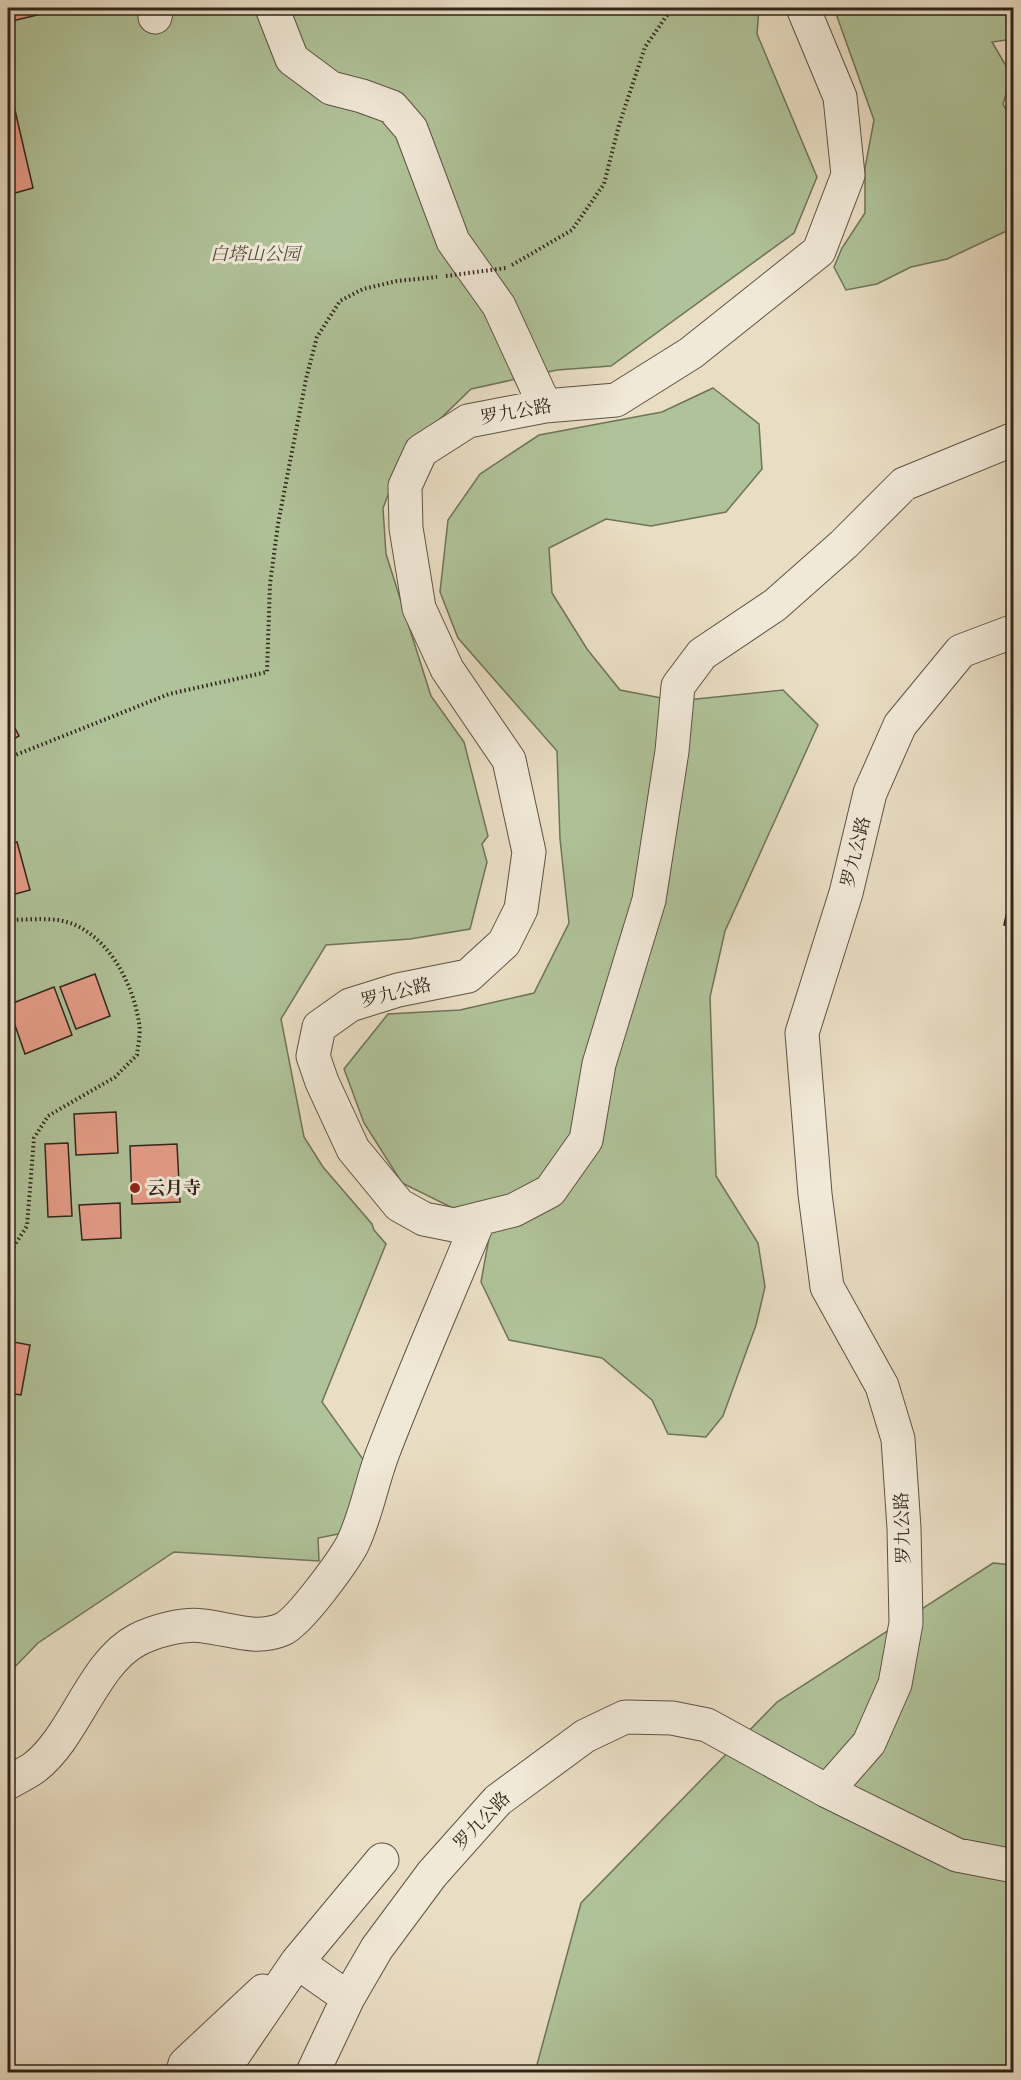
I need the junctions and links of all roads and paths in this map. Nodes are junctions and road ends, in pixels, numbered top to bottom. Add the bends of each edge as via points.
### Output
1 (272, 8) edge
2 (672, 8) edge
3 (803, 8) edge
4 (545, 406) junction
5 (1014, 439) edge
6 (1014, 631) edge
7 (8, 758) edge
8 (8, 920) edge
9 (479, 1219) junction
10 (8, 1255) edge
11 (8, 1783) edge
12 (827, 1791) junction
13 (382, 1860) dead end
14 (1014, 1866) edge
15 (297, 1962) junction
16 (348, 1998) junction
17 (183, 2073) edge
18 (222, 2073) edge
19 (314, 2073) edge

1 - 4 street via 292,59 331,88 392,107 411,129 453,241 499,306
2 - 7 path, bridge via 645,46 604,184 572,230 506,268 363,289 340,301 316,337 278,524 270,584 267,672 169,693
3 - 4 street, 罗九公路 via 840,97 848,175 819,251 691,353 616,400
4 - 9 street, 罗九公路 via 468,420 422,451 405,486 406,528 419,608 447,669 509,760 528,852 521,909 504,943 468,976 398,990 350,1005 319,1027 313,1056 353,1149 399,1205 424,1219 454,1225
5 - 9 street, 罗九公路 via 904,484 844,544 775,604 702,654 678,686 649,900 599,1064 586,1140 550,1191 514,1210
6 - 12 street, 罗九公路 via 961,651 900,725 870,793 846,893 802,1033 827,1287 882,1386 898,1439 904,1528 906,1623 895,1684 869,1743
8 - 10 path via 59,920 88,933 109,952 125,979 139,1024 137,1055 115,1077 48,1116 34,1138 27,1226
9 - 11 street via 382,1457 368,1507 351,1547 302,1614 285,1628 268,1634 248,1635 201,1625 162,1631 137,1640 118,1653 43,1759
12 - 14 street via 957,1855
12 - 16 street, 罗九公路 via 707,1725 672,1718 625,1717 585,1736 498,1800 432,1874 377,1948
13 - 15 street
15 - 16 street
15 - 17 street via 240,2010 185,2064
15 - 18 street
16 - 19 street, 罗九公路

